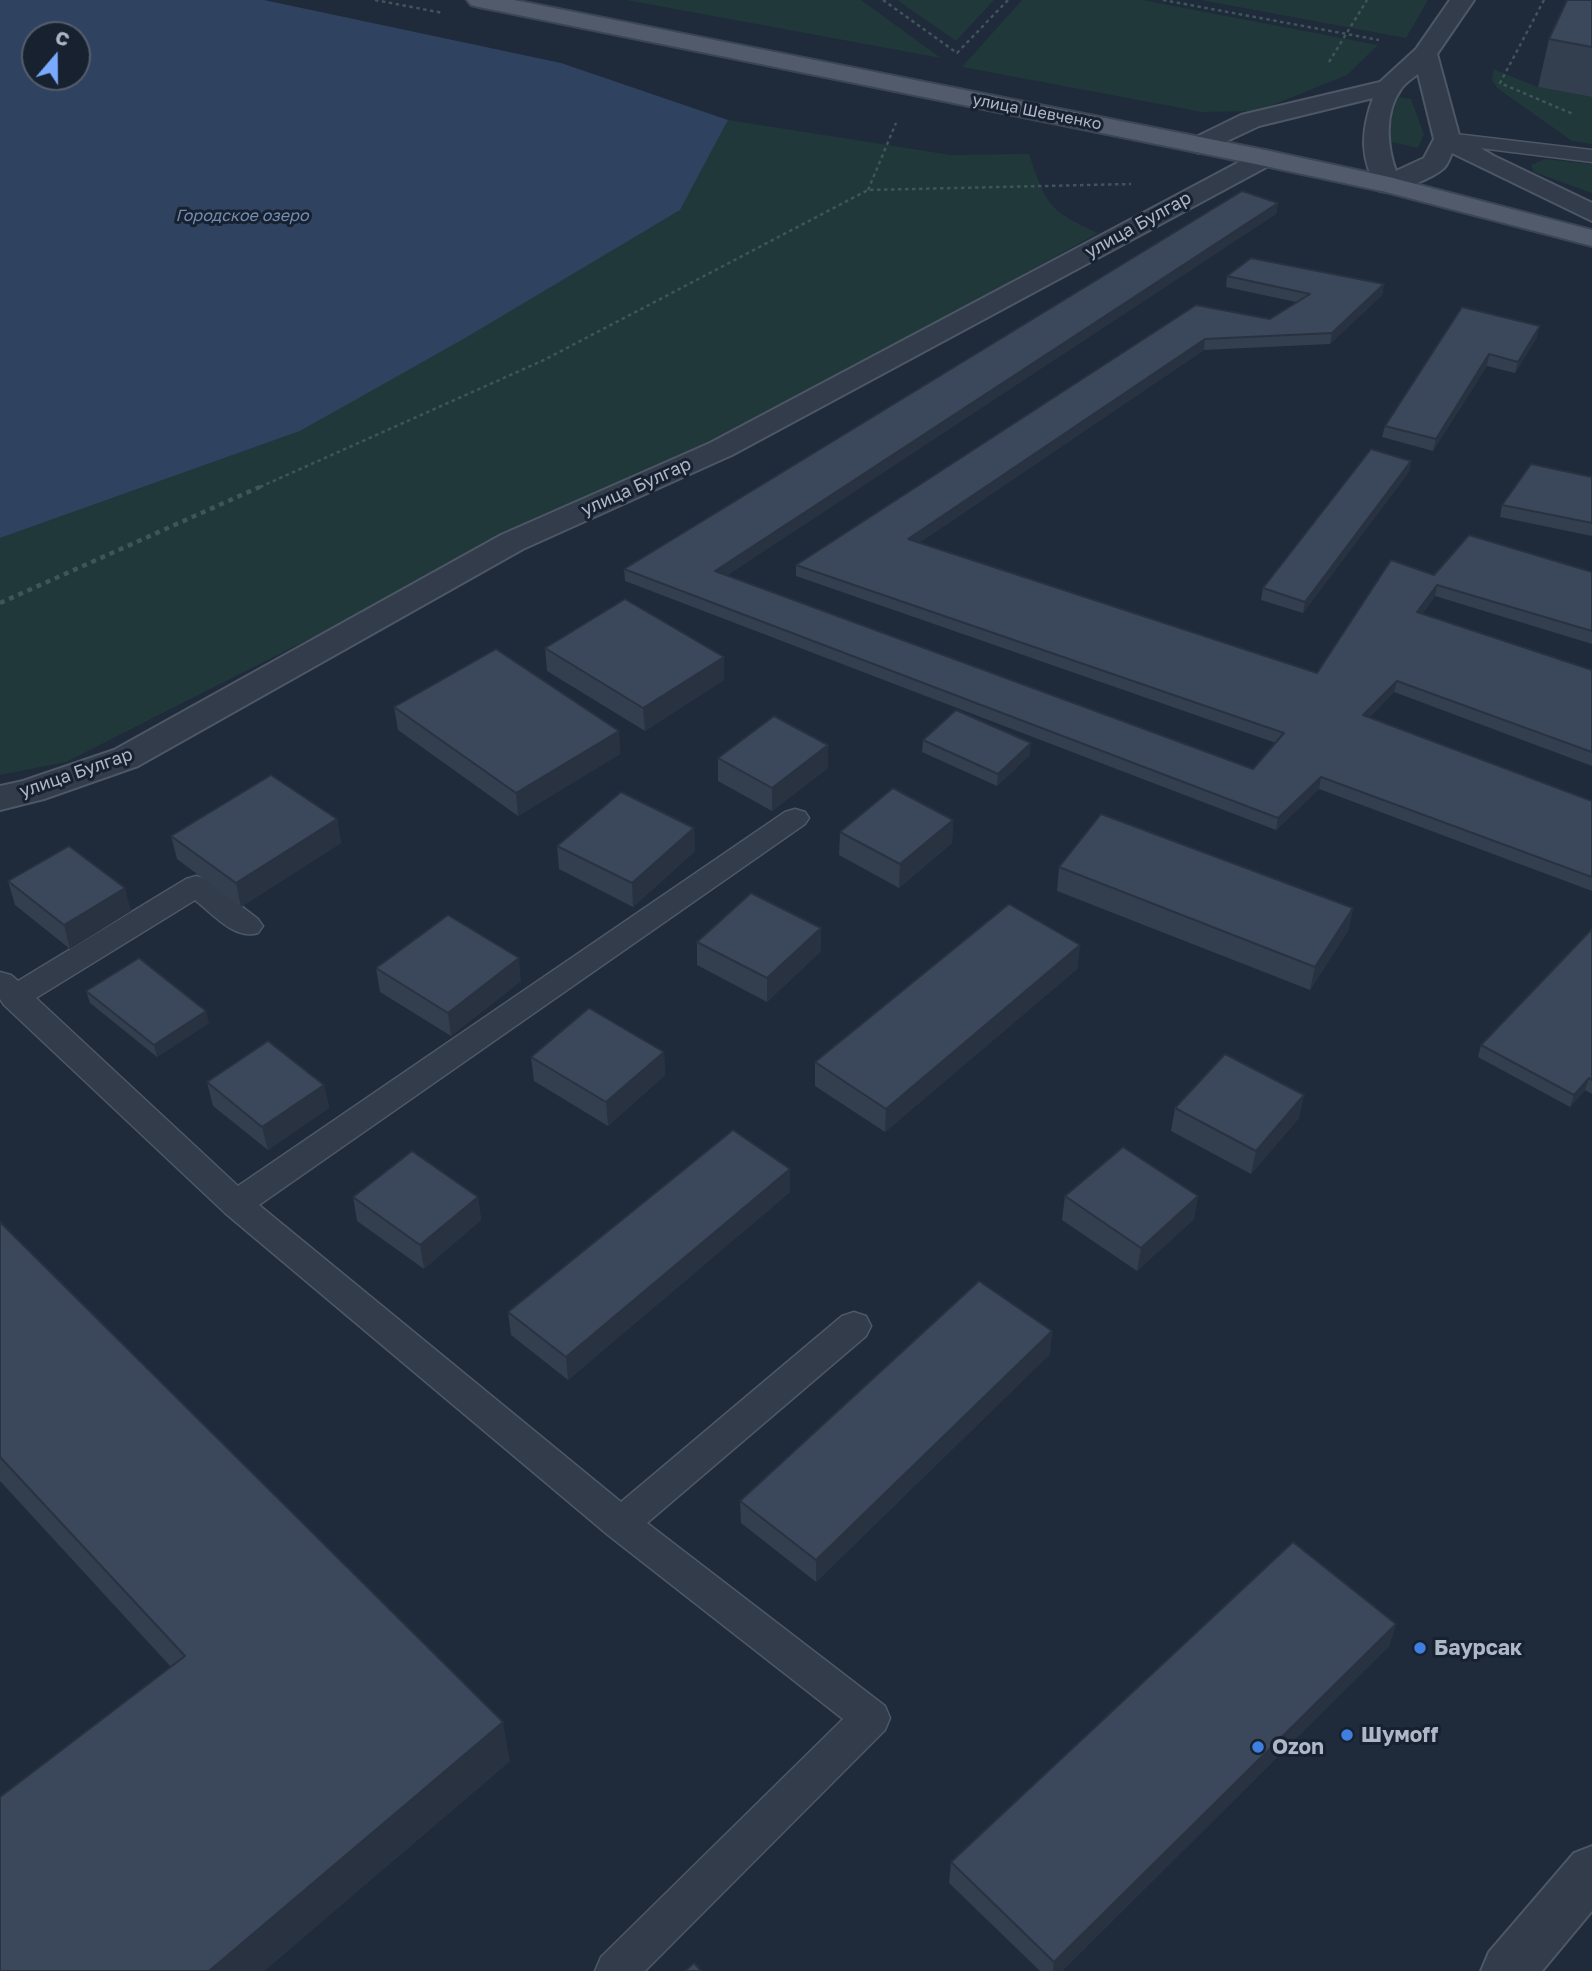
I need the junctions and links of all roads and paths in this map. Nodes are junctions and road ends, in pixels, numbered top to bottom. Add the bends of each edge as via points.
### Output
1 (479, 0) edge
2 (883, 0) edge
3 (1008, 0) edge
4 (1163, 0) edge
5 (1462, 0) edge
6 (1544, 0) edge
7 (1381, 41) dead end
8 (1425, 54) junction
9 (1389, 87) junction
10 (900, 113) dead end
11 (1580, 117) dead end
12 (1447, 139) junction
13 (1199, 145) junction
14 (1592, 156) edge
15 (1265, 158) junction
16 (1215, 183) junction
17 (1388, 185) junction
18 (868, 190) junction
19 (1592, 213) edge
20 (1592, 237) edge
21 (0, 603) edge
22 (0, 797) edge
23 (795, 818) dead end
24 (248, 926) dead end
25 (8, 990) edge
26 (236, 1204) junction
27 (854, 1326) dead end
28 (621, 1524) junction
29 (1592, 1871) edge
30 (616, 1971) edge
31 (1508, 1971) edge

1 - 13 main road, улица Шевченко
2 - 3 path via 957,53
4 - 7 path
5 - 8 street
6 - 11 path via 1500,83
8 - 9 street
8 - 12 street
9 - 13 street via 1250,120
9 - 17 street via 1373,135
10 - 18 path
12 - 14 lane
12 - 17 street via 1434,163
12 - 19 street
13 - 15 main road, улица Шевченко
15 - 16 street, улица Булгар
15 - 17 main road, улица Шевченко
16 - 18 path
16 - 22 street, улица Булгар via 721,449 512,542 126,758
17 - 20 main road, улица Шевченко
18 - 21 path via 544,360
23 - 26 lane
24 - 25 lane via 196,886
25 - 26 lane
26 - 28 lane
27 - 28 lane
28 - 30 lane via 871,1718
29 - 31 street

